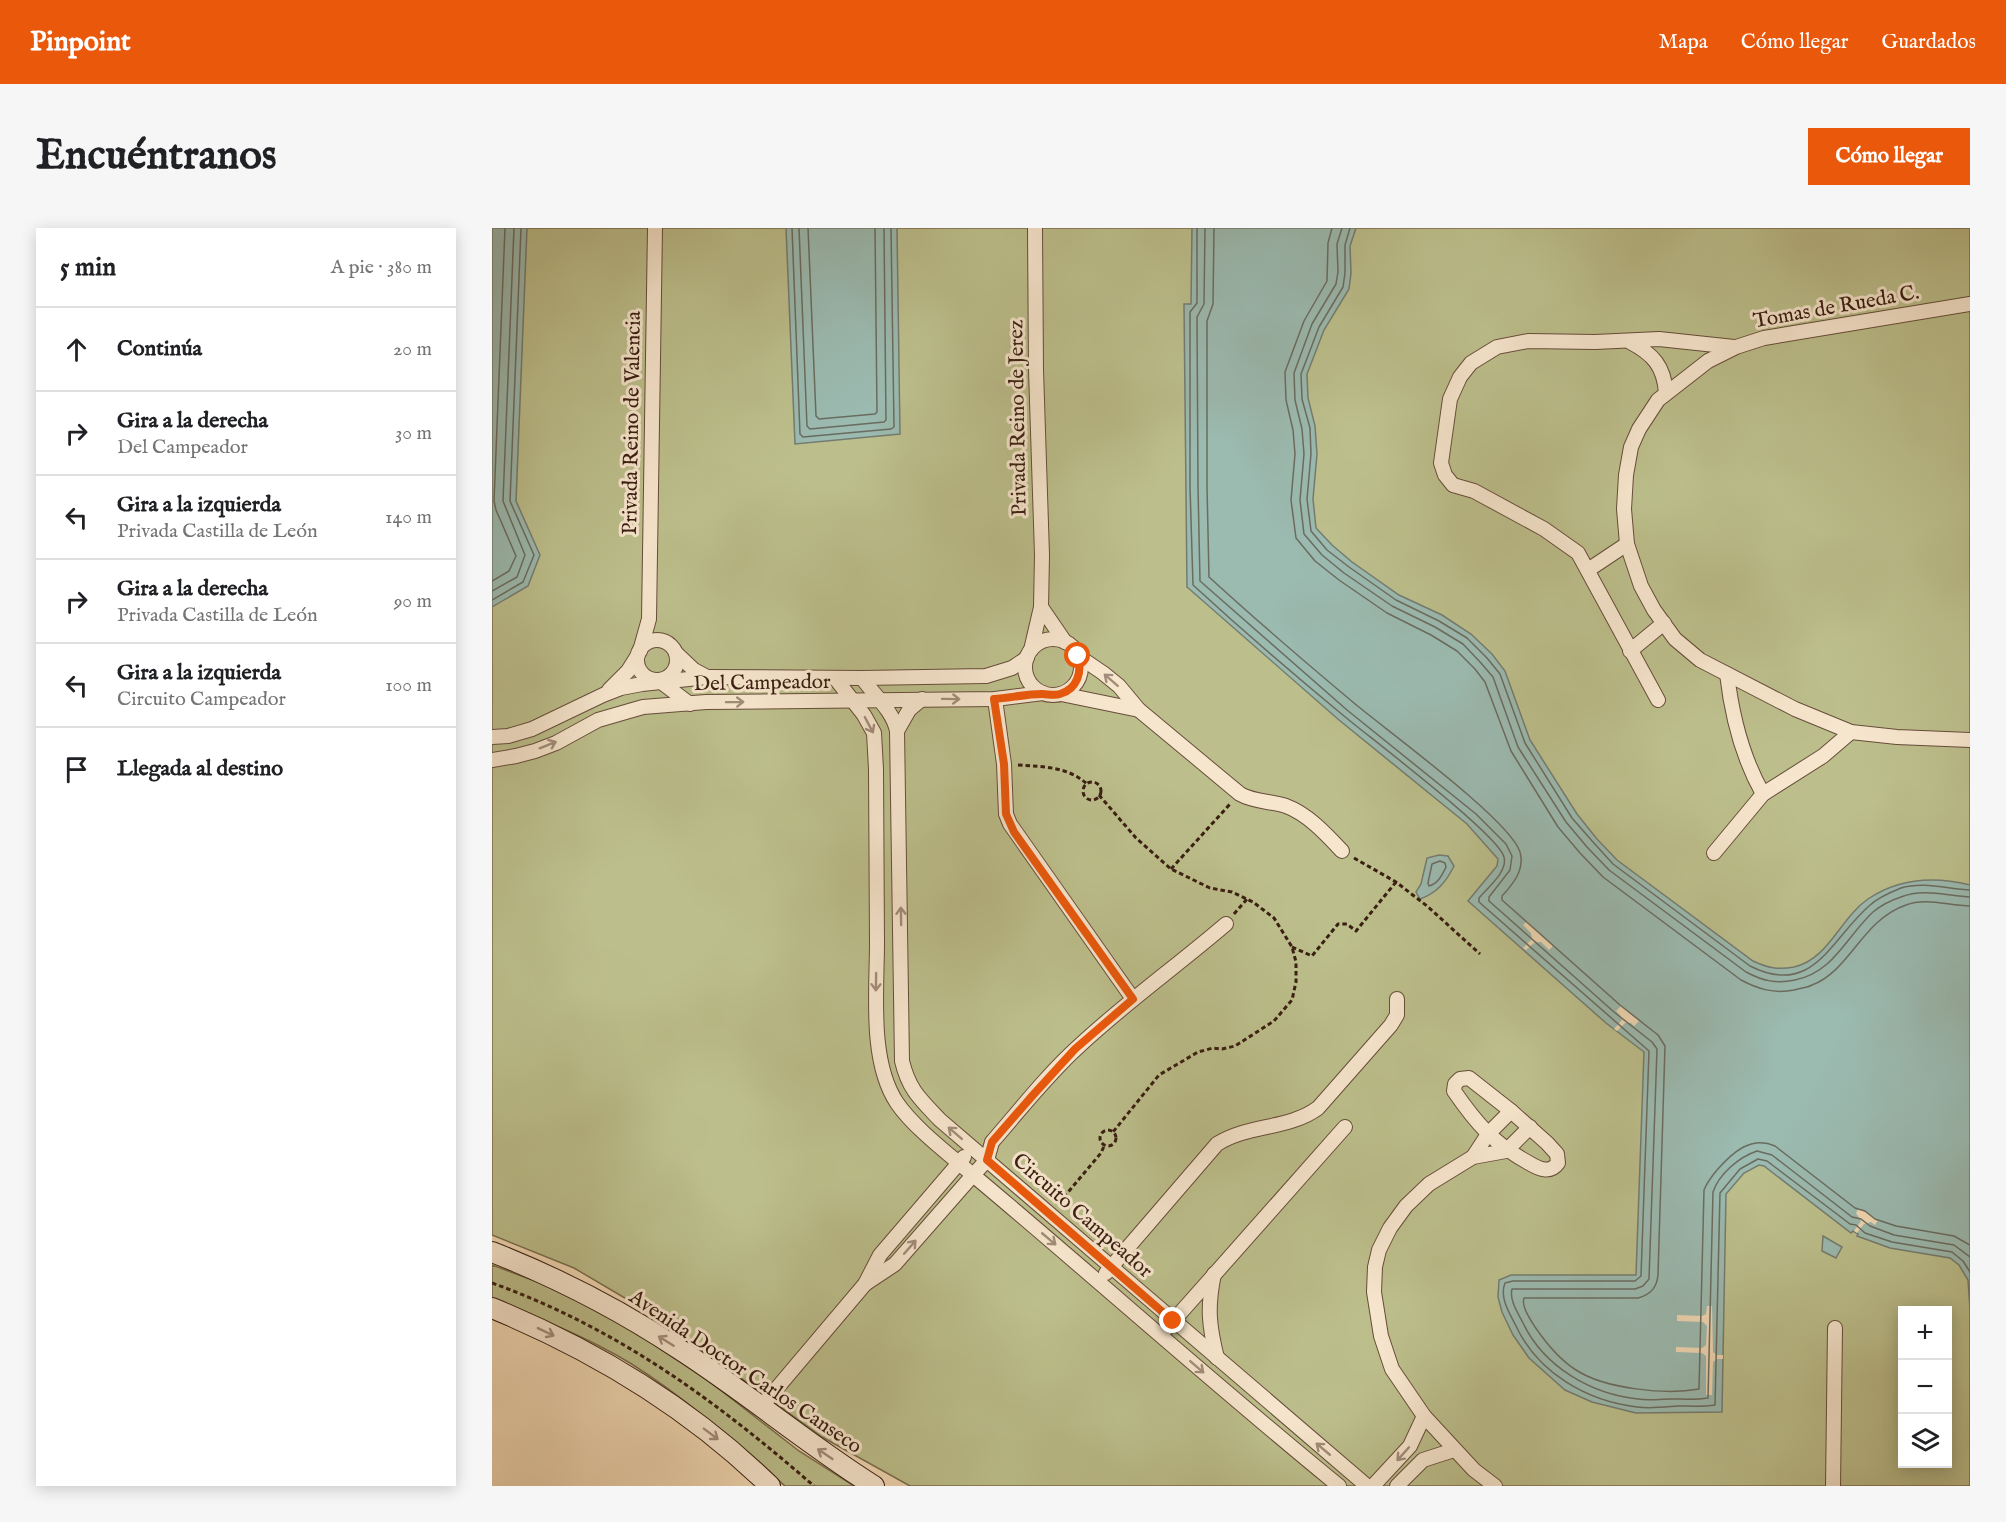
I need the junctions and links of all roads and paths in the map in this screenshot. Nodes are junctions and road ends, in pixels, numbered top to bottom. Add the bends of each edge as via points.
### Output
1 (655, 228) edge
2 (1035, 228) edge
3 (1970, 304) edge
4 (1628, 340) junction
5 (1736, 347) junction
6 (1666, 393) junction
7 (1627, 544) junction
8 (1588, 570) junction
9 (1041, 607) junction
10 (649, 619) junction
11 (1664, 623) junction
12 (666, 642) junction
13 (1065, 642) junction
14 (1630, 651) junction
15 (639, 653) junction
16 (676, 653) junction
17 (1029, 654) junction
18 (1078, 656) junction
19 (1727, 674) junction
20 (707, 677) junction
21 (835, 678) junction
22 (862, 678) junction
23 (661, 680) junction
24 (1043, 693) junction
25 (1061, 694) junction
26 (603, 695) junction
27 (922, 699) junction
28 (994, 699) junction
29 (878, 700) junction
30 (1658, 700) dead end
31 (852, 702) junction
32 (690, 704) junction
33 (643, 707) junction
34 (1139, 710) junction
35 (897, 731) junction
36 (1851, 732) junction
37 (492, 737) edge
38 (1970, 740) edge
39 (492, 760) edge
40 (1004, 764) junction
41 (1087, 783) junction
42 (1240, 794) junction
43 (1763, 794) junction
44 (1099, 795) junction
45 (1342, 851) joint
46 (1714, 854) dead end
47 (1171, 869) junction
48 (1396, 882) junction
49 (1226, 924) dead end
50 (877, 940) junction
51 (901, 941) junction
52 (1292, 947) junction
53 (1480, 954) dead end
54 (1133, 999) junction
55 (1397, 999) dead end
56 (914, 1093) junction
57 (897, 1104) junction
58 (1511, 1111) junction
59 (1345, 1127) dead end
60 (1530, 1127) junction
61 (1113, 1132) junction
62 (1488, 1134) junction
63 (992, 1142) junction
64 (1105, 1144) junction
65 (972, 1148) junction
66 (1506, 1151) junction
67 (1473, 1157) junction
68 (987, 1160) junction
69 (959, 1162) junction
70 (973, 1175) junction
71 (1050, 1214) junction
72 (492, 1252) edge
73 (1112, 1266) junction
74 (1214, 1273) junction
75 (1099, 1281) junction
76 (865, 1284) junction
77 (492, 1308) edge
78 (1173, 1321) junction
79 (1835, 1328) dead end
80 (1160, 1336) junction
81 (1217, 1358) junction
82 (761, 1407) junction
83 (1424, 1416) junction
84 (1454, 1450) junction
85 (770, 1486) edge
86 (874, 1486) edge
87 (1339, 1486) edge
88 (1368, 1486) edge
89 (1372, 1486) edge
90 (1397, 1486) edge
91 (1495, 1486) edge
92 (1833, 1486) edge

1 - 10 street, Privada Reino de Valencia
2 - 9 street, Privada Reino de Jerez
3 - 5 street, Tomas de Rueda C. via 1764,338
4 - 5 street via 1659,339
4 - 6 street via 1649,352 1665,376
4 - 8 street via 1528,341 1497,347 1471,363 1450,399 1441,463 1453,485 1474,491 1544,529 1578,553
5 - 6 street, Tomas de Rueda C. via 1707,361
6 - 7 street, Tomas de Rueda C. via 1645,419 1631,447 1624,509
7 - 8 street
7 - 11 street, Tomas de Rueda C. via 1641,586
8 - 14 street
9 - 13 street
9 - 17 street, Privada Reino de Jerez
10 - 12 street via 655,633
10 - 15 street, Privada Reino de Valencia
11 - 14 street
11 - 19 street, Tomas de Rueda C. via 1700,660
12 - 15 street via 651,641
12 - 16 street
13 - 17 street via 1046,640
13 - 18 street
14 - 30 street
15 - 23 street via 642,674
15 - 26 street, Del Campeador
16 - 20 street, Del Campeador
16 - 23 street via 676,668
17 - 22 street, Del Campeador via 1012,668 986,676
17 - 24 street via 1026,675 1035,689
18 - 25 street via 1081,665 1076,683
34 -> 18 street via 1119,687
19 - 36 street, Tomas de Rueda C.
19 - 43 street via 1731,711 1751,773
20 - 21 street, Del Campeador
20 - 23 street, Del Campeador
21 - 22 street, Del Campeador
21 - 31 street
22 - 29 street, Circuito Campeador
23 - 26 street, Del Campeador
23 - 32 street
23 - 33 street
24 - 25 street
24 - 28 street, Del Campeador
25 - 34 street
26 - 37 street, Del Campeador via 532,729
27 -> 28 street, Del Campeador
27 - 29 street, Del Campeador
27 - 35 street via 909,710
28 - 40 street
29 - 31 street, Del Campeador
29 - 35 street, Circuito Campeador
32 -> 31 street, Del Campeador
31 -> 50 street via 874,733
32 - 33 street, Del Campeador
39 -> 33 street, Del Campeador via 535,751 598,720
34 - 42 street
51 -> 35 street, Circuito Campeador
36 - 38 street, Tomas de Rueda C.
36 - 43 street via 1823,756
40 - 41 path via 1059,768
40 - 54 street via 1010,824
41 - 44 path via 1098,784
41 - 44 path via 1085,796 1092,800
42 - 45 street via 1250,800 1287,806 1318,827
42 - 47 path
43 - 46 street
44 - 47 path via 1136,838
45 - 48 path
47 - 52 path via 1210,888 1232,892 1253,902 1274,918
48 - 52 path via 1356,931 1347,924 1338,924 1312,956
48 - 53 path
49 - 54 street
50 - 51 street
50 -> 57 street via 881,1065
51 - 56 street, Circuito Campeador via 902,1061
52 - 61 path via 1296,982 1292,1000 1274,1021 1235,1046 1198,1052 1159,1075
54 - 63 street via 1075,1049
55 - 73 street via 1397,1015 1391,1025 1318,1108 1291,1123 1231,1136 1217,1144
56 - 57 street
65 -> 56 street, Circuito Campeador
57 - 69 street
58 - 60 street
58 - 62 street
58 - 62 street via 1469,1078 1460,1079 1454,1091
59 - 74 street
60 - 66 street
60 - 66 street via 1557,1154 1555,1167 1535,1167
61 - 64 path via 1114,1143
61 - 64 path via 1102,1133
62 - 66 street
62 - 67 street
63 - 65 street
63 - 68 street
64 - 71 path
65 - 68 street, Circuito Campeador
65 - 69 street
66 - 67 street
67 - 83 street via 1429,1184 1406,1206 1389,1228 1375,1267 1374,1292 1381,1336 1392,1369
68 - 70 street
68 - 71 street, Circuito Campeador
69 - 70 street, Circuito Campeador
69 - 76 street via 880,1255
70 -> 75 street, Circuito Campeador
76 -> 70 street via 895,1264
71 - 73 street, Circuito Campeador
82 -> 72 main road, Avenida Doctor Carlos Canseco via 607,1305
73 - 75 street
73 - 78 street, Circuito Campeador
74 - 78 street
74 - 81 street via 1208,1317
75 - 80 street, Circuito Campeador
76 - 82 street
77 -> 85 main road via 549,1333 666,1402 714,1436
78 - 80 street
78 - 81 street, Circuito Campeador
79 - 92 street
80 -> 87 street, Circuito Campeador
88 -> 81 street, Circuito Campeador
86 -> 82 main road, Avenida Doctor Carlos Canseco
83 - 84 street
83 -> 89 street via 1410,1446
84 - 90 street via 1423,1460
84 - 91 street

